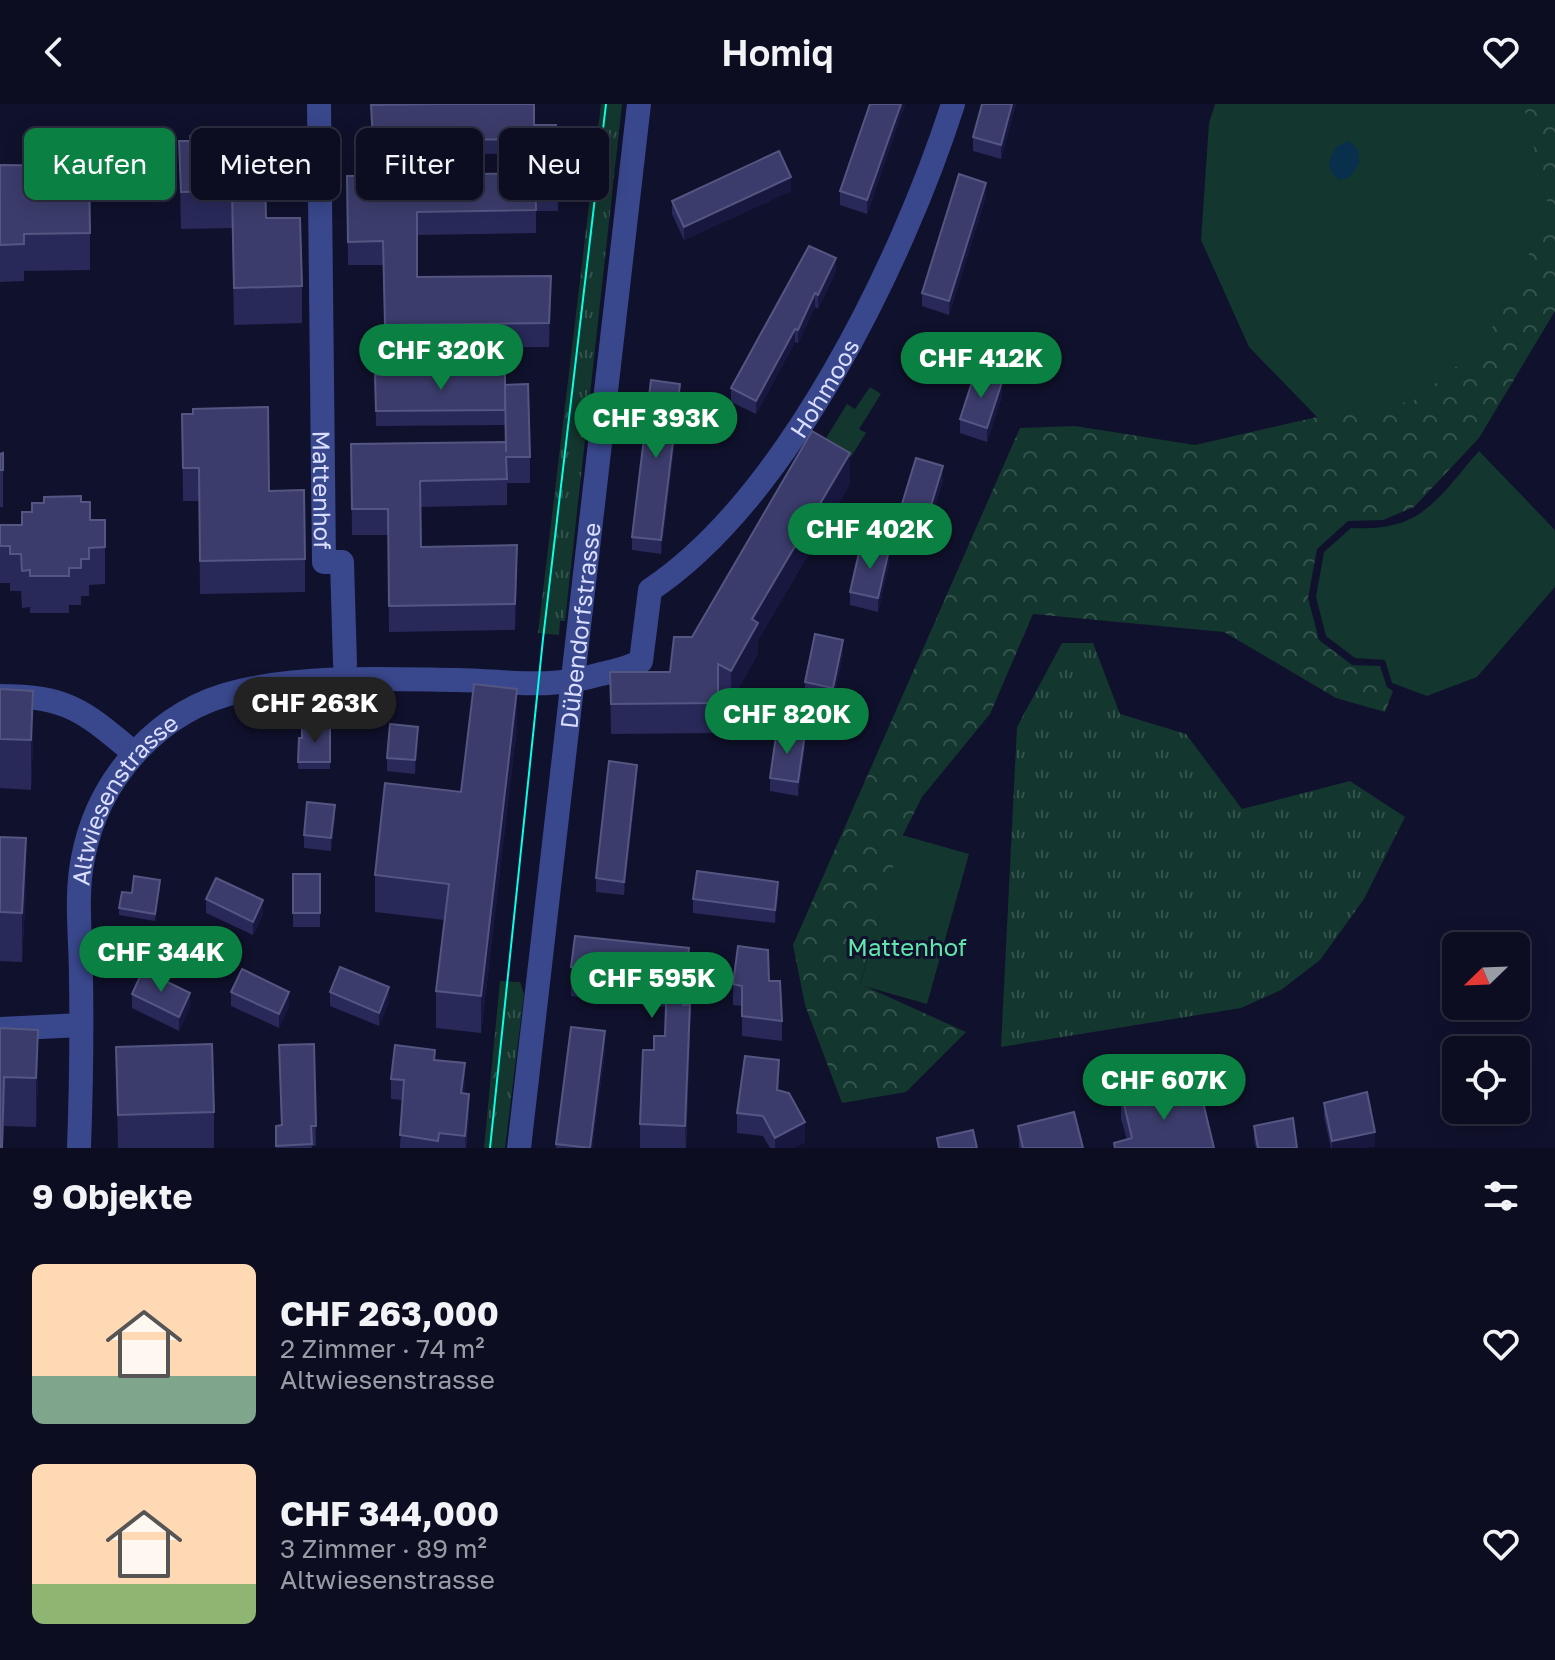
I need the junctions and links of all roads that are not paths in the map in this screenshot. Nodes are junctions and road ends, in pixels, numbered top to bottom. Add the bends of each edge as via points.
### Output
1 (319, 104) edge
2 (639, 104) edge
3 (953, 104) edge
4 (345, 664) dead end
5 (575, 682) junction
6 (0, 696) edge
7 (134, 753) junction
8 (81, 1025) junction
9 (0, 1029) edge
10 (79, 1148) edge
11 (519, 1148) edge

1 - 4 street, Mattenhof via 324,562 342,562
2 - 5 street, Dübendorfstrasse
3 - 5 street, Hohmoos via 932,170 893,258 797,429 727,521 683,569 650,590 641,661
5 - 7 street, Altwiesenstrasse via 275,684 203,705
5 - 11 street, Dübendorfstrasse
6 - 7 street via 53,698 82,712
7 - 8 street, Altwiesenstrasse via 93,819 83,858 78,902
8 - 9 street
8 - 10 street, Altwiesenstrasse

